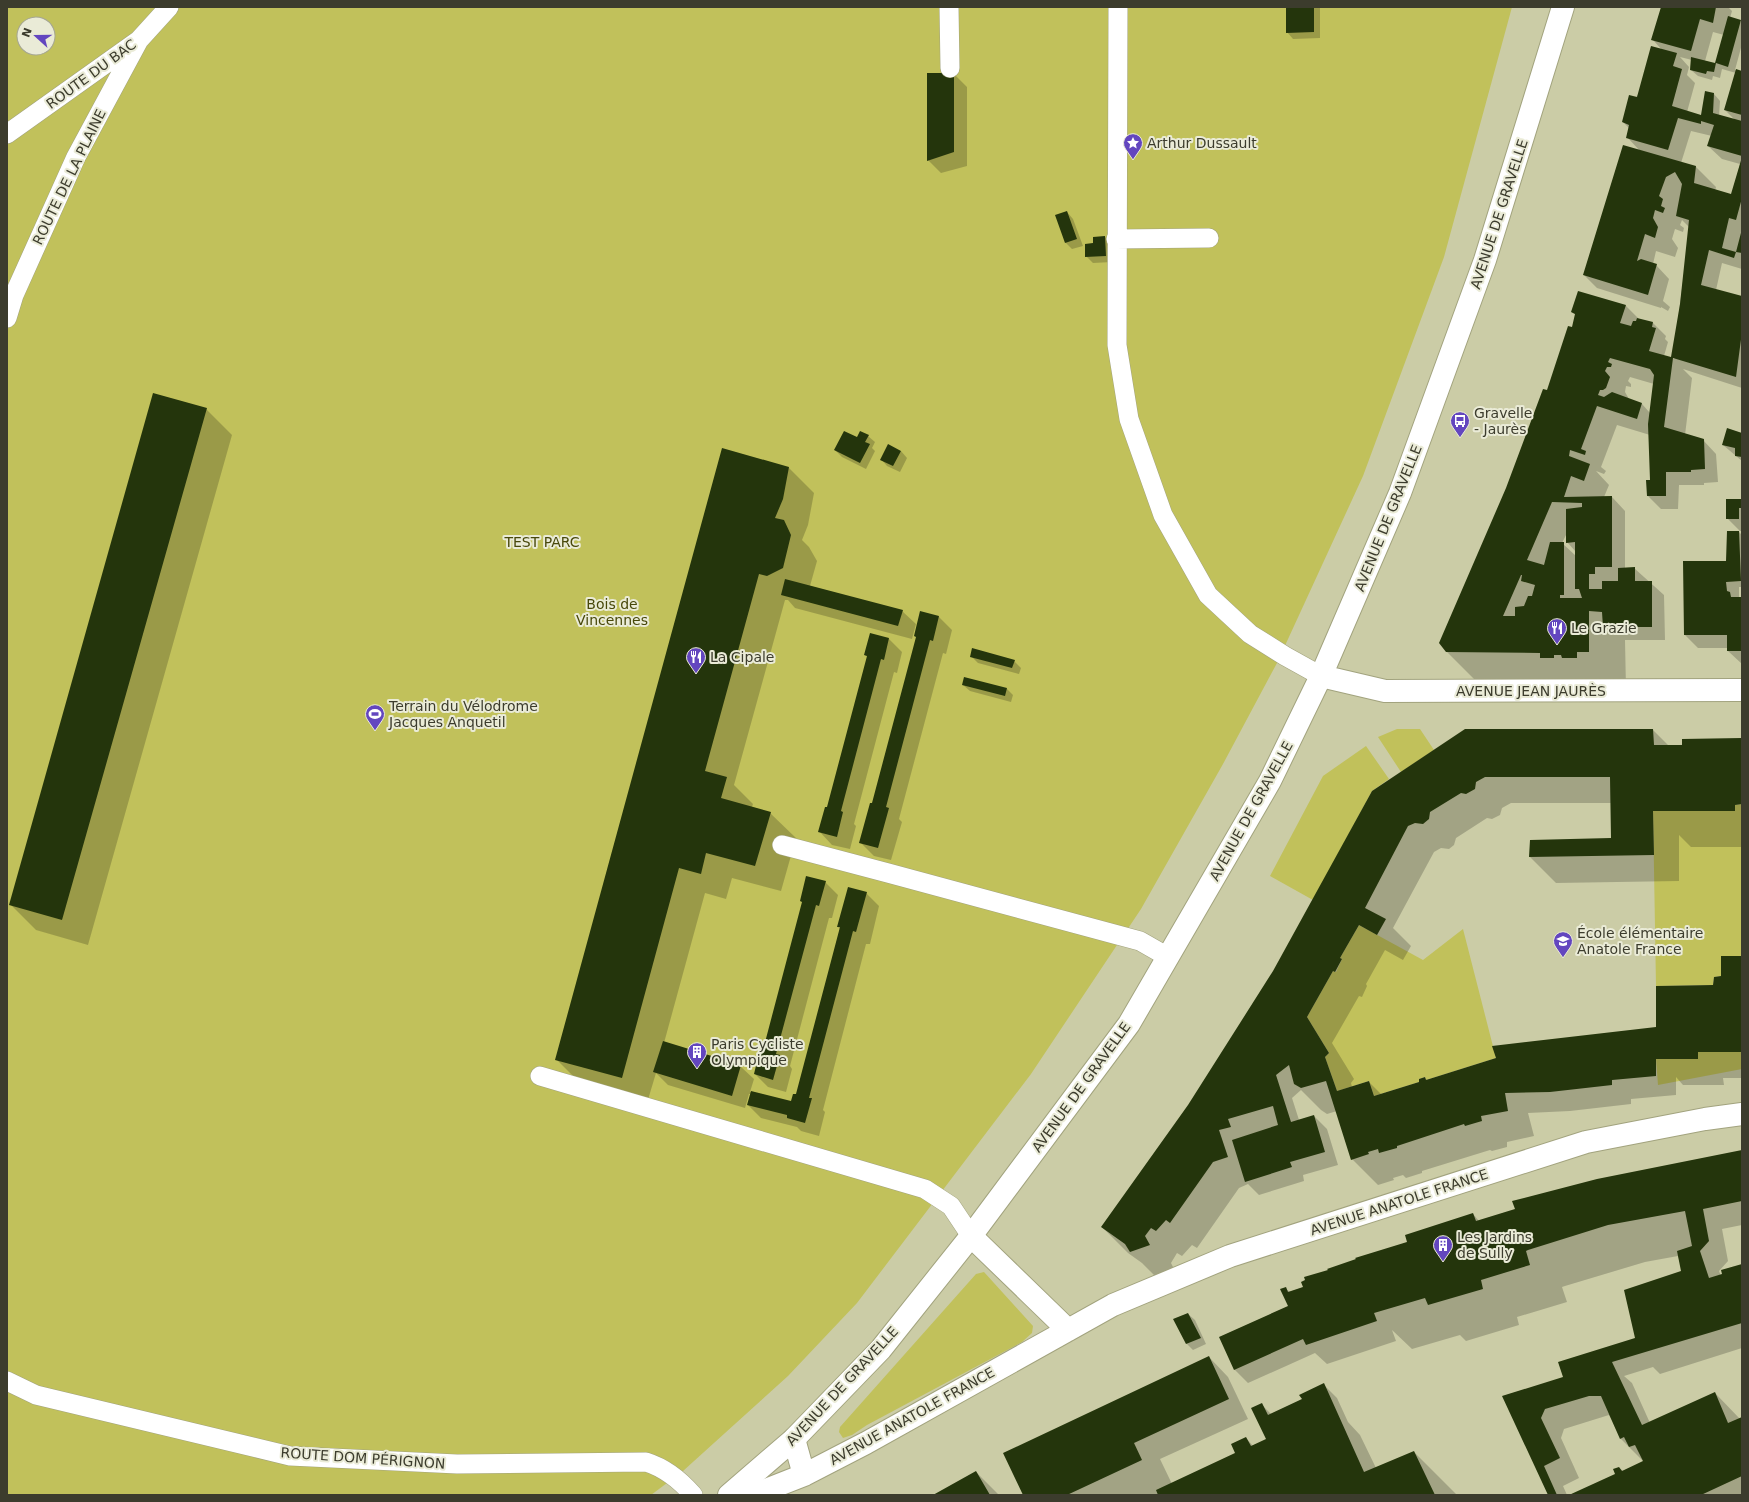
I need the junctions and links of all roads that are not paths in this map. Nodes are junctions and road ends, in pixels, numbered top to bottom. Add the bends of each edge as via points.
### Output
1 (169, 7) edge
2 (949, 7) edge
3 (1118, 7) edge
4 (1563, 7) edge
5 (139, 40) junction
6 (950, 68) dead end
7 (7, 134) edge
8 (1209, 238) dead end
9 (1116, 248) junction
10 (7, 318) edge
11 (1321, 676) junction
12 (1742, 690) edge
13 (782, 845) dead end
14 (1168, 957) junction
15 (540, 1076) dead end
16 (1742, 1114) edge
17 (971, 1236) junction
18 (1068, 1330) junction
19 (7, 1381) edge
20 (794, 1439) junction
21 (804, 1475) junction
22 (693, 1495) edge
23 (729, 1495) edge
24 (753, 1495) edge

1 - 5 lane, ROUTE DU BAC
2 - 6 lane
3 - 9 lane
4 - 11 street, AVENUE DE GRAVELLE via 1486,260 1400,493
5 - 7 lane, ROUTE DU BAC
5 - 10 lane, ROUTE DE LA PLAINE via 76,157 14,295
8 - 9 lane
9 - 11 lane via 1116,345 1129,419 1163,515 1208,595 1250,634
11 - 12 street, AVENUE JEAN JAURÈS via 1385,691
11 - 14 street, AVENUE DE GRAVELLE via 1270,781
13 - 14 lane via 1140,941
14 - 17 street, AVENUE DE GRAVELLE via 1129,1024
15 - 17 lane via 925,1189 951,1206
16 - 18 street, AVENUE ANATOLE FRANCE via 1586,1142 1494,1171 1230,1256 1113,1305
17 - 18 street
17 - 20 street, AVENUE DE GRAVELLE via 881,1349
18 - 21 street, AVENUE ANATOLE FRANCE
19 - 22 lane, ROUTE DOM PÉRIGNON via 36,1395 290,1456 457,1464 646,1462 659,1466 683,1483
20 - 21 street
20 - 23 street, AVENUE DE GRAVELLE
21 - 24 street, AVENUE ANATOLE FRANCE

